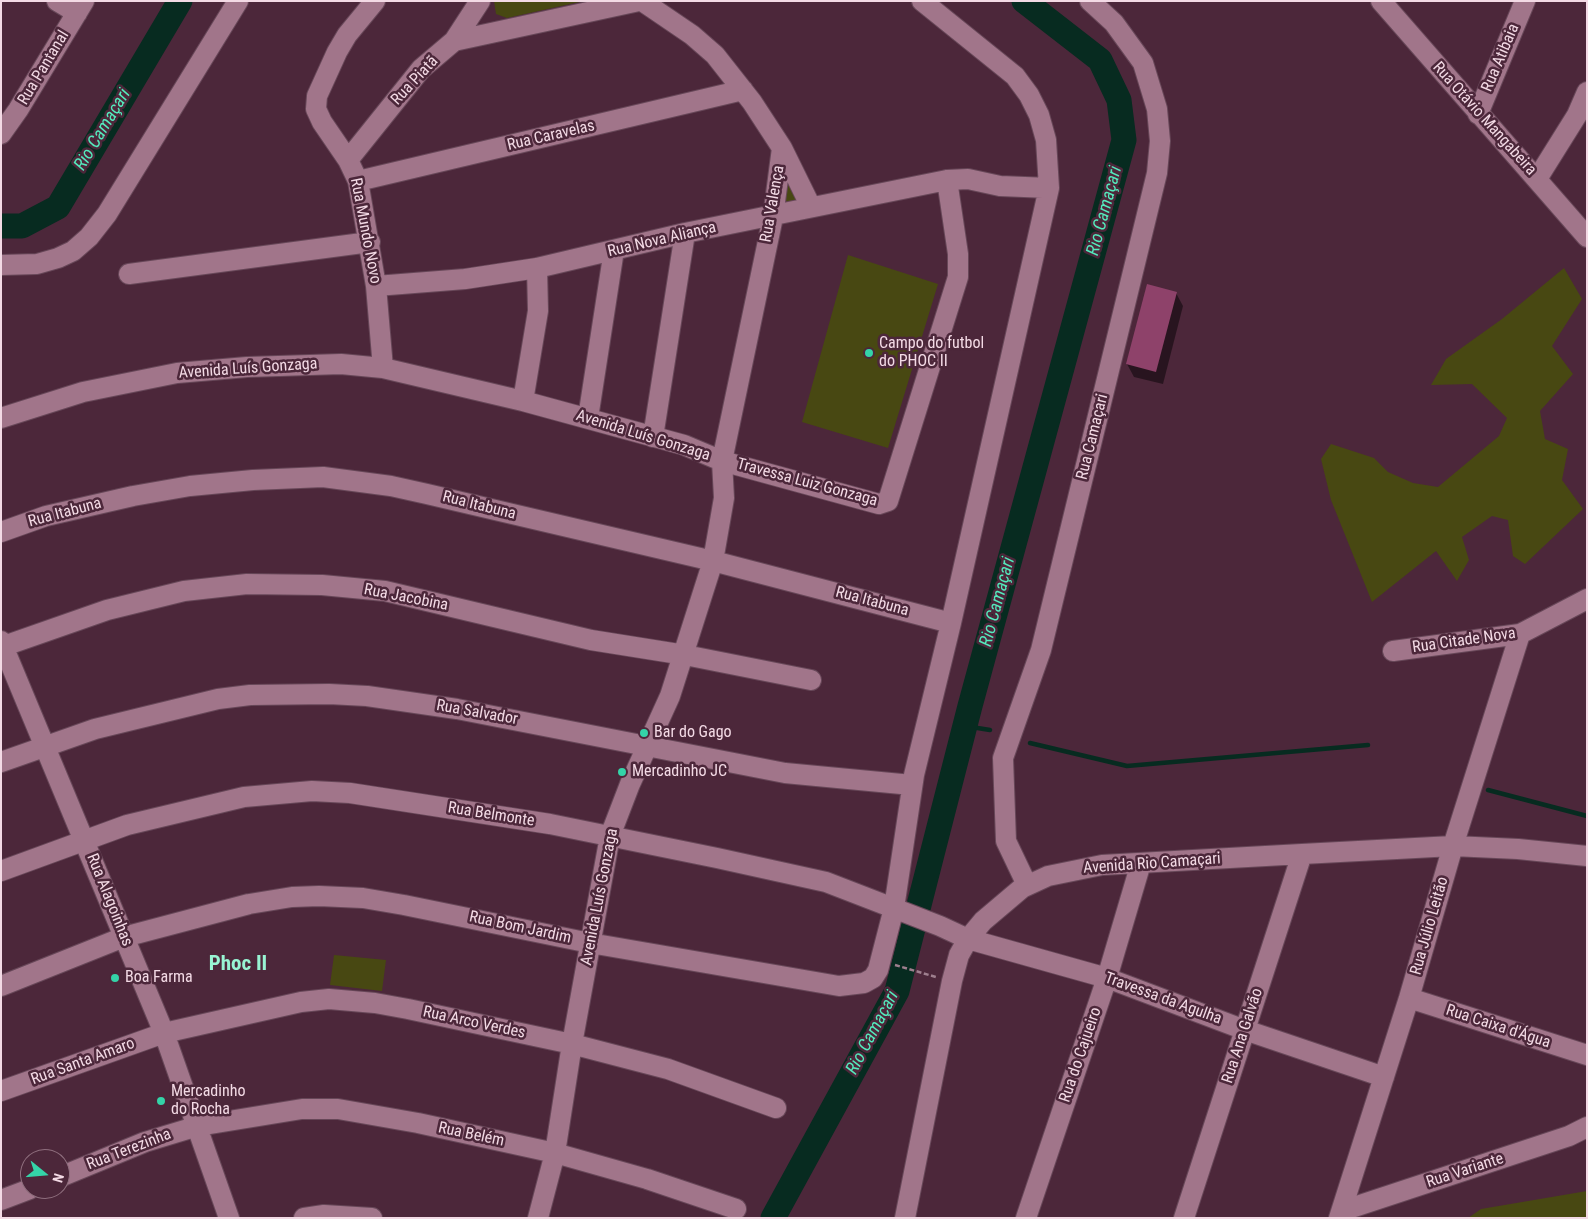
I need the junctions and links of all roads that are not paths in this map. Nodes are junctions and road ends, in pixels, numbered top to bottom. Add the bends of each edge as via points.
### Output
1 (57, 1) edge
2 (238, 1) edge
3 (375, 1) edge
4 (480, 1) edge
5 (641, 1) edge
6 (922, 1) edge
7 (1090, 1) edge
8 (1380, 1) edge
9 (1525, 1) edge
10 (81, 7) edge
11 (454, 41) junction
12 (743, 90) junction
13 (1587, 92) edge
14 (1478, 114) junction
15 (1, 134) edge
16 (782, 148) junction
17 (348, 160) junction
18 (1537, 179) junction
19 (947, 180) junction
20 (358, 181) junction
21 (1049, 188) junction
22 (811, 207) junction
23 (773, 217) junction
24 (685, 233) junction
25 (1587, 237) edge
26 (370, 242) junction
27 (614, 250) junction
28 (1, 265) edge
29 (537, 268) junction
30 (129, 274) dead end
31 (376, 286) junction
32 (383, 368) junction
33 (523, 401) junction
34 (1, 418) edge
35 (588, 418) junction
36 (653, 437) junction
37 (722, 460) junction
38 (1, 532) edge
39 (714, 561) junction
40 (1587, 599) edge
41 (951, 623) junction
42 (1520, 634) junction
43 (2, 645) edge
44 (1393, 651) dead end
45 (685, 655) junction
46 (811, 680) dead end
47 (44, 746) junction
48 (648, 746) junction
49 (1, 762) edge
50 (912, 785) junction
51 (610, 836) junction
52 (84, 839) junction
53 (1453, 846) junction
54 (1302, 854) junction
55 (1587, 856) edge
56 (1141, 864) junction
57 (1, 870) edge
58 (1027, 885) junction
59 (901, 911) junction
60 (124, 937) junction
61 (968, 939) junction
62 (590, 943) junction
63 (1107, 978) junction
64 (1, 986) edge
65 (1409, 998) junction
66 (1244, 1030) junction
67 (164, 1032) junction
68 (572, 1044) junction
69 (1587, 1055) edge
70 (1384, 1077) junction
71 (1, 1091) edge
72 (776, 1108) dead end
73 (198, 1126) junction
74 (1587, 1127) edge
75 (555, 1153) junction
76 (70, 1173) edge
77 (20, 1193) edge
78 (1, 1200) edge
79 (736, 1209) dead end
80 (1340, 1215) edge
81 (229, 1218) edge
82 (304, 1218) edge
83 (372, 1218) edge
84 (538, 1218) edge
85 (905, 1218) edge
86 (1026, 1218) edge
87 (1184, 1218) edge

1 - 10 street
2 - 28 street via 107,214 89,237 73,251 58,258 37,264
3 - 17 street, Rua Mundo Novo via 337,52 316,103 322,122
4 - 11 street, Rua Piatã
5 - 11 street
5 - 12 street, Rua Valença via 692,35 715,55
6 - 21 street, Rua Bom Jardim via 1016,76 1029,95 1046,140
7 - 58 street, Rua Camaçari via 1114,23 1142,62 1157,109 1160,141 1157,173 1041,650 1003,758 1006,841
8 - 14 street, Rua Otávio Mangabeira
9 - 14 street, Rua Atibaia
10 - 15 street, Rua Pantanal
11 - 17 street, Rua Piatã via 421,69
12 - 16 street, Rua Valença
12 - 20 street, Rua Caravelas
13 - 18 street
14 - 18 street, Rua Otávio Mangabeira
16 - 22 street
16 - 23 street, Rua Valença
17 - 20 street, Rua Mundo Novo
18 - 25 street, Rua Otávio Mangabeira
19 - 21 street, Rua Nova Aliança via 968,179 1000,186
19 - 22 street, Rua Nova Aliança
19 - 37 street, Travessa Luiz Gonzaga via 958,254 958,277 888,501 879,504
20 - 26 street, Rua Mundo Novo
21 - 41 street, Rua Bom Jardim
22 - 23 street, Rua Nova Aliança
23 - 24 street, Rua Nova Aliança
23 - 37 street, Rua Valença
24 - 27 street, Rua Nova Aliança
24 - 36 street
26 - 30 street
26 - 31 street, Rua Mundo Novo
27 - 29 street, Rua Nova Aliança
27 - 35 street
29 - 31 street, Rua Nova Aliança via 465,279
29 - 33 street via 538,311
31 - 32 street, Rua Mundo Novo
32 - 33 street, Avenida Luís Gonzaga
32 - 34 street, Avenida Luís Gonzaga via 321,364 177,373 83,392
33 - 35 street, Avenida Luís Gonzaga
35 - 36 street, Avenida Luís Gonzaga
36 - 37 street, Avenida Luís Gonzaga
37 - 39 street, Avenida Luís Gonzaga via 724,498
38 - 39 street, Rua Itabuna via 46,516 190,486 323,477 409,490
39 - 41 street, Rua Itabuna
39 - 45 street, Avenida Luís Gonzaga
40 - 42 street, Rua Citade Nova
41 - 50 street, Rua Bom Jardim
42 - 44 street, Rua Citade Nova
42 - 53 street, Rua Júlio Leitão
43 - 45 street, Rua Jacobina via 149,598 216,586 278,584 385,591 591,640
43 - 47 street, Rua Alagoinhas
45 - 46 street, Rua Jacobina
45 - 48 street, Avenida Luís Gonzaga
47 - 48 street, Rua Salvador via 202,702 293,693 408,701
47 - 49 street, Rua Salvador
47 - 52 street, Rua Alagoinhas
48 - 50 street, Rua Salvador via 785,773
48 - 51 street, Avenida Luís Gonzaga
50 - 59 street, Rua Bom Jardim
51 - 52 street, Rua Belmonte via 350,793 312,791 244,797 127,825
51 - 59 street, Rua Belmonte via 826,882
51 - 62 street, Avenida Luís Gonzaga
52 - 57 street, Rua Belmonte
52 - 60 street, Rua Alagoinhas
53 - 54 street, Avenida Rio Camaçari
53 - 55 street, Avenida Rio Camaçari via 1518,848
53 - 65 street, Rua Júlio Leitão
54 - 56 street, Avenida Rio Camaçari
54 - 66 street, Rua Ana Galvão
56 - 58 street, Avenida Rio Camaçari via 1102,865 1068,871
56 - 63 street, Rua do Cajueiro
58 - 61 street, Avenida Rio Camaçari via 1007,899
59 - 61 street, Travessa da Agulha
59 - 62 street, Rua Bom Jardim via 873,978 853,986 795,980
60 - 62 street, Rua Bom Jardim via 249,904 319,896 363,898 404,905
60 - 64 street, Rua Bom Jardim
60 - 67 street, Rua Alagoinhas
61 - 63 street, Travessa da Agulha
61 - 85 street, Avenida Rio Camaçari via 959,955 952,981
62 - 68 street, Avenida Luís Gonzaga
63 - 66 street, Travessa da Agulha
63 - 86 street, Rua do Cajueiro
65 - 69 street, Rua Caixa d'Água
65 - 70 street, Rua Júlio Leitão
66 - 70 street, Travessa da Agulha
66 - 87 street, Rua Ana Galvão
67 - 68 street, Rua Arco Verdes via 301,1002 347,1000 408,1009
67 - 71 street, Rua Santa Amaro
67 - 73 street, Rua Alagoinhas
68 - 72 street, Rua Arco Verdes via 668,1070
68 - 75 street, Avenida Luís Gonzaga
70 - 80 street, Rua Júlio Leitão
73 - 75 street, Rua Belém via 302,1109 338,1109 410,1121
73 - 76 street, Rua Terezinha via 145,1142
73 - 81 street, Rua Alagoinhas
74 - 80 street, Rua Variante
75 - 79 street, Rua Belém
75 - 84 street, Avenida Luís Gonzaga
77 - 78 street
82 - 83 street via 330,1215

